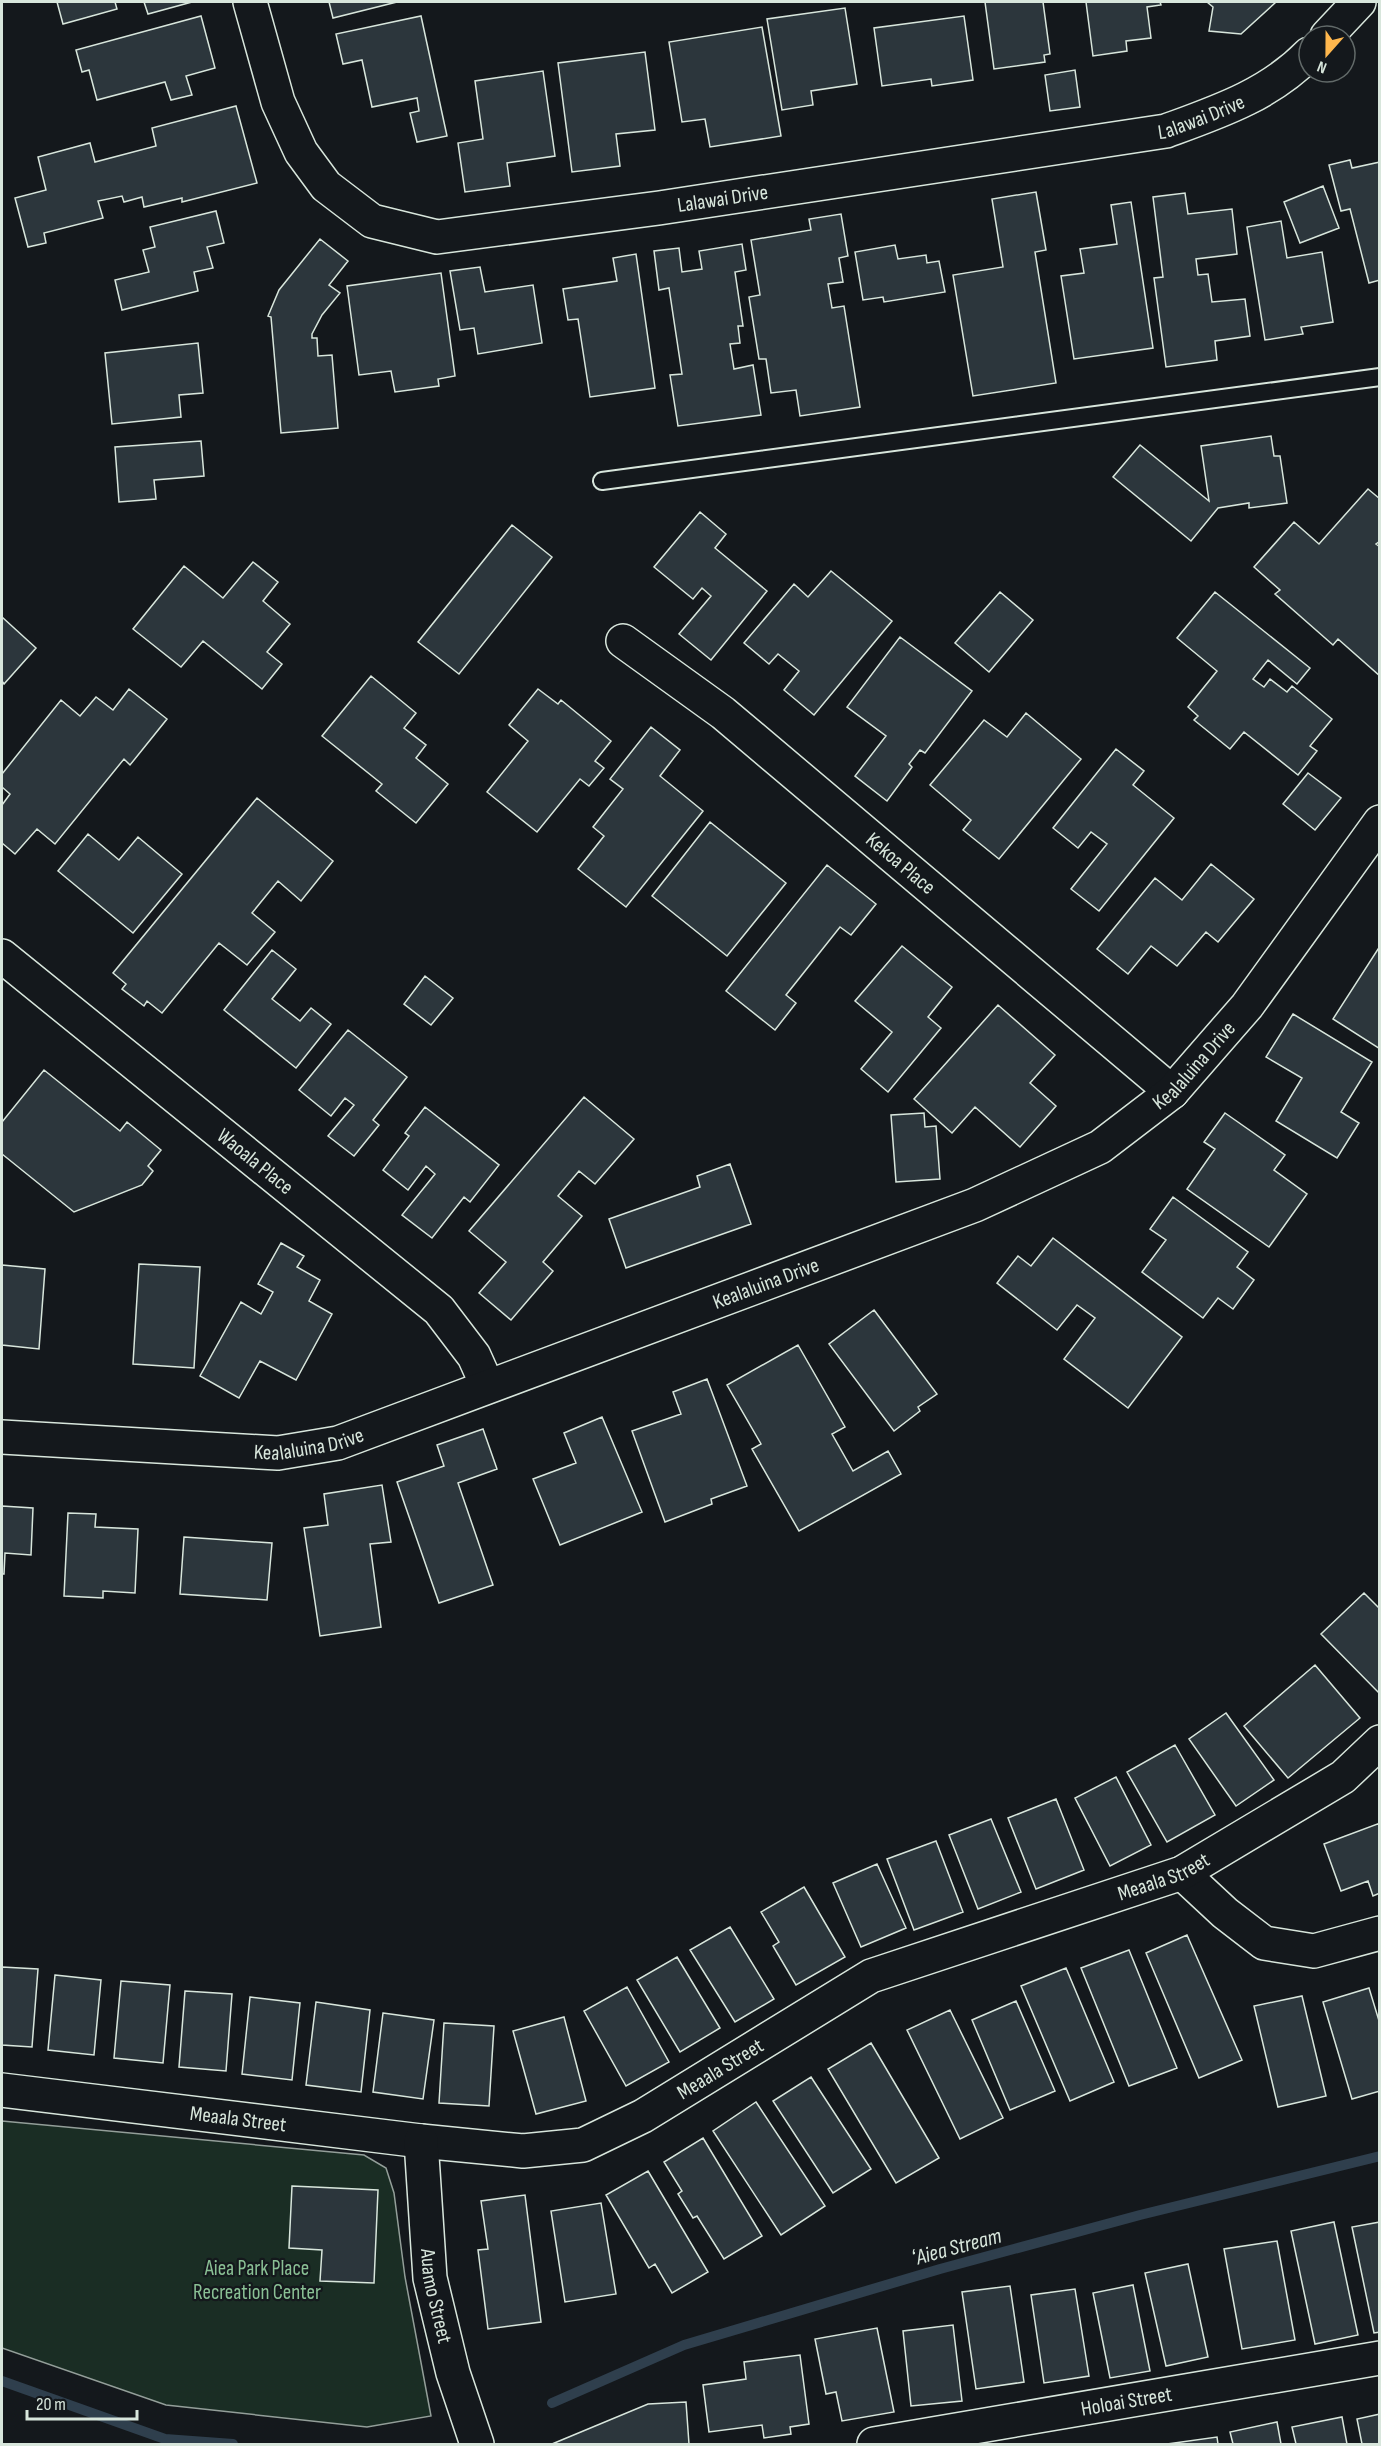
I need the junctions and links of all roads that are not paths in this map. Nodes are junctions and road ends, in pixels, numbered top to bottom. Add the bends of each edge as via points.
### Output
1 (250, 2) edge
2 (1359, 2) edge
3 (1338, 24) edge
4 (1297, 66) edge
5 (1380, 377) edge
6 (602, 481) dead end
7 (623, 641) dead end
8 (1380, 822) edge
9 (2, 956) edge
10 (1172, 1092) junction
11 (487, 1385) junction
12 (2, 1437) edge
13 (1380, 1742) edge
14 (1182, 1873) junction
15 (1380, 1933) edge
16 (2, 2090) edge
17 (421, 2141) junction
18 (1380, 2358) edge
19 (477, 2445) edge
20 (874, 2445) edge

1 - 4 street, Lalawai Drive via 278,102 301,152 326,186 372,221 437,237 659,208 1166,131 1233,107
2 - 3 street
5 - 6 lane
7 - 10 street, Kekoa Place via 723,713
8 - 10 street, Kealaluina Drive via 1247,1006
9 - 11 street, Waoala Place via 440,1310 474,1356
10 - 11 street, Kealaluina Drive via 1100,1147 975,1205
11 - 12 street, Kealaluina Drive via 338,1443 278,1452
13 - 14 street, Meaala Street via 1343,1777
14 - 15 street via 1264,1943 1314,1951
14 - 17 street, Meaala Street via 871,1976 643,2116 583,2145 523,2151
16 - 17 street, Meaala Street
17 - 19 street, Auamo Street via 429,2278 453,2373
18 - 20 street, Holoai Street

